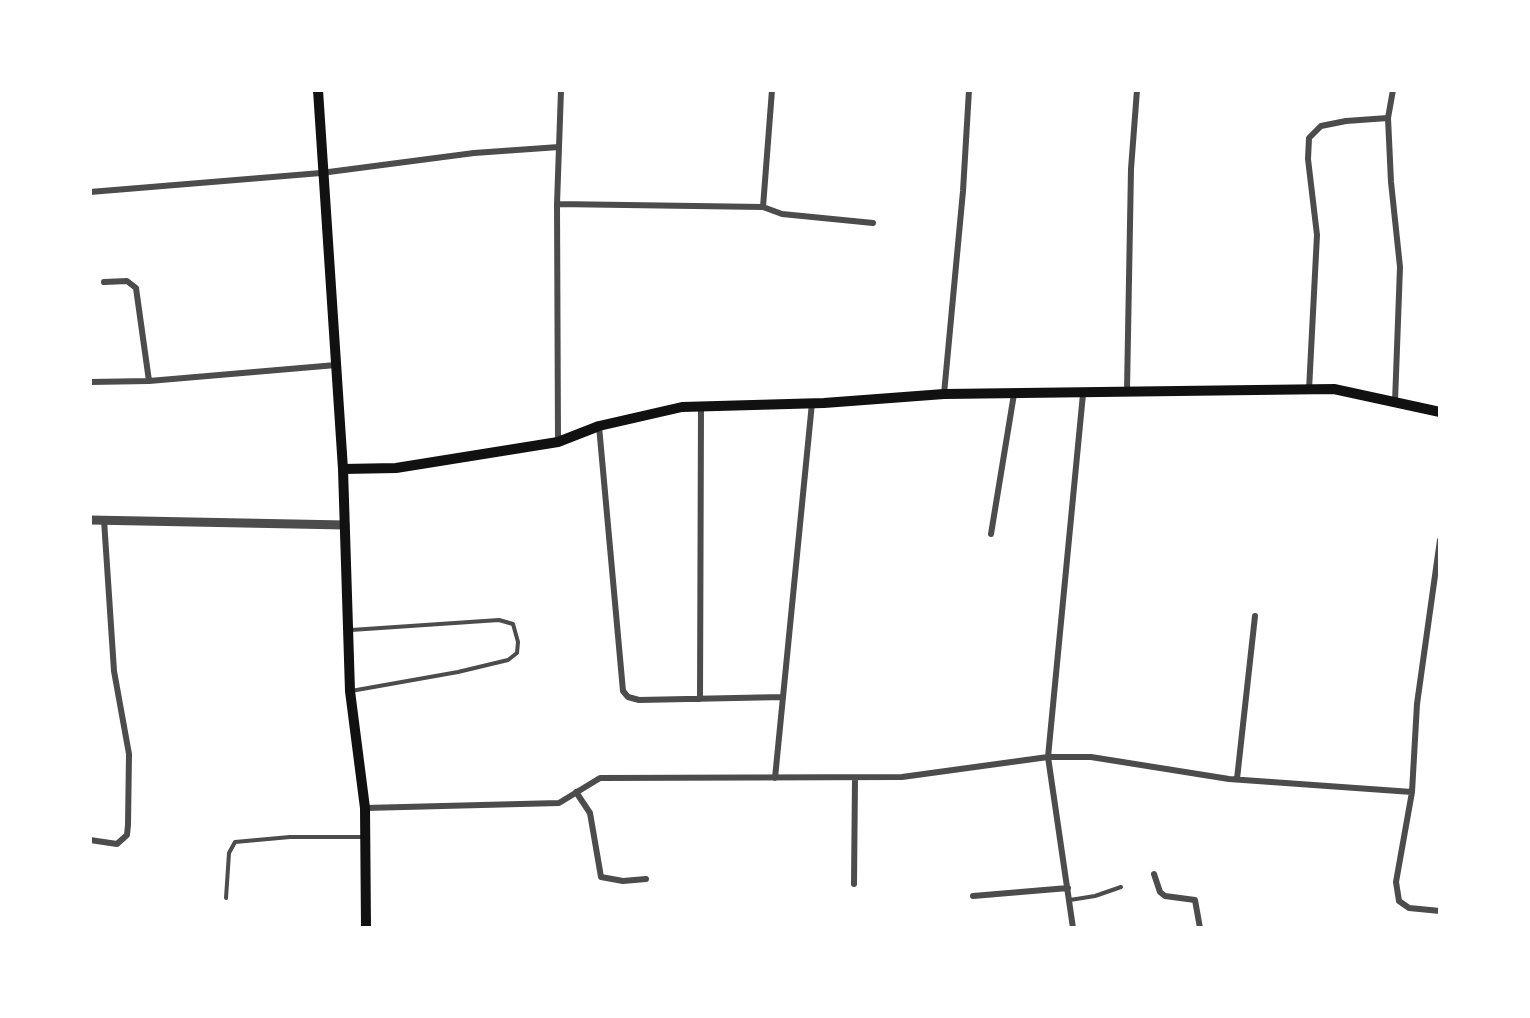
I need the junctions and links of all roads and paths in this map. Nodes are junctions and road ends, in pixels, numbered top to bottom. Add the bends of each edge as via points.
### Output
1 (318, 90) edge
2 (561, 90) edge
3 (771, 90) edge
4 (969, 90) edge
5 (1137, 90) edge
6 (1393, 90) edge
7 (1388, 118) junction
8 (559, 147) junction
9 (321, 173) junction
10 (90, 192) edge
11 (557, 204) junction
12 (763, 207) junction
13 (873, 223) dead end
14 (104, 282) dead end
15 (336, 364) junction
16 (149, 381) junction
17 (90, 382) edge
18 (1127, 390) junction
19 (1309, 390) junction
20 (944, 394) junction
21 (1014, 394) junction
22 (1083, 394) junction
23 (1395, 402) junction
24 (812, 403) junction
25 (701, 406) junction
26 (1440, 412) edge
27 (599, 426) junction
28 (558, 442) junction
29 (343, 469) junction
30 (90, 520) edge
31 (104, 520) junction
32 (345, 525) junction
33 (991, 534) dead end
34 (1440, 540) edge
35 (1255, 616) dead end
36 (348, 630) junction
37 (350, 691) junction
38 (783, 698) junction
39 (700, 699) junction
40 (1048, 757) junction
41 (775, 778) junction
42 (855, 778) junction
43 (1237, 779) junction
44 (576, 792) junction
45 (1412, 792) junction
46 (364, 808) junction
47 (365, 837) junction
48 (90, 840) edge
49 (1154, 874) dead end
50 (646, 879) dead end
51 (854, 884) dead end
52 (1120, 887) dead end
53 (1068, 888) junction
54 (973, 896) dead end
55 (226, 898) dead end
56 (1070, 900) junction
57 (1440, 911) edge
58 (366, 928) edge
59 (1073, 928) edge
60 (1200, 928) edge

1 - 9 main road
2 - 8 street
3 - 12 street
4 - 20 street
5 - 18 street via 1131,169
6 - 7 street
7 - 19 street via 1321,126 1309,138 1317,235
7 - 23 street via 1400,267
8 - 9 street via 474,153
8 - 11 street
9 - 10 street
9 - 15 main road
11 - 12 street
11 - 28 street
12 - 13 street via 782,214
14 - 16 street via 127,281 136,288
15 - 16 street
15 - 29 main road
16 - 17 street
18 - 19 main road
18 - 22 main road
19 - 23 main road via 1334,389
20 - 21 main road
20 - 24 main road
21 - 22 main road
21 - 33 street
22 - 40 street
23 - 26 main road
24 - 25 main road
24 - 38 street
25 - 27 main road
25 - 39 street
27 - 28 main road
27 - 39 street via 623,691 639,700
28 - 29 main road via 396,468
29 - 32 main road
30 - 31 street
31 - 32 street
31 - 48 street via 114,670 129,754 128,825 127,835 117,844
32 - 36 main road
34 - 45 street via 1417,704
35 - 43 street
36 - 37 main road
36 - 37 lane via 500,620 513,624 518,642 517,653 508,660
37 - 46 main road
38 - 39 street
38 - 41 street
40 - 42 street via 902,777
40 - 43 street via 1091,757
40 - 53 street
41 - 42 street
41 - 44 street via 600,778
42 - 51 street
43 - 45 street
44 - 46 street via 559,803
44 - 50 street via 590,813 601,878
45 - 57 street via 1396,882 1399,901 1409,908
46 - 47 main road
47 - 55 lane via 236,842 229,853
47 - 58 main road
49 - 60 street via 1165,896 1195,900
52 - 56 lane
53 - 54 street
53 - 56 street
56 - 59 street

